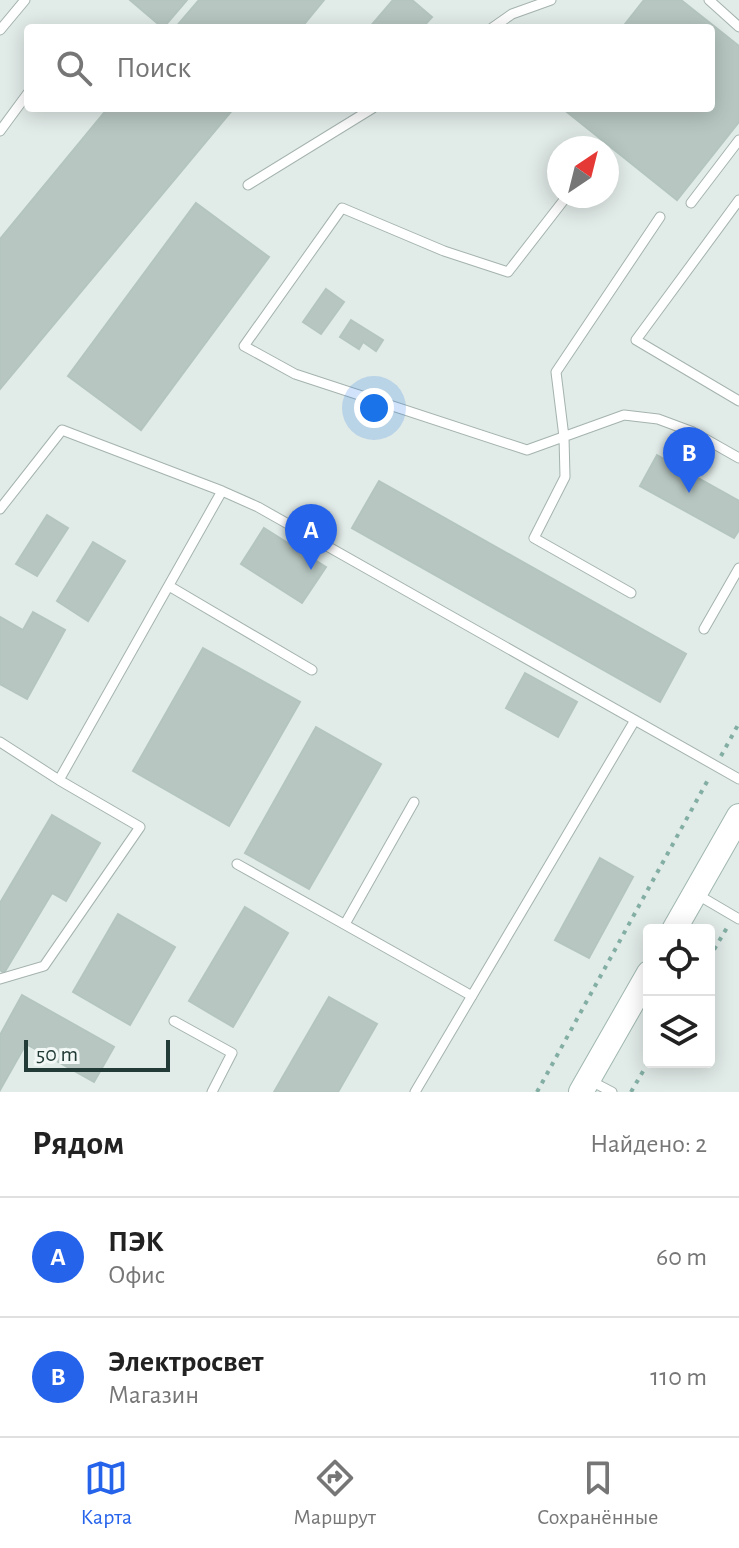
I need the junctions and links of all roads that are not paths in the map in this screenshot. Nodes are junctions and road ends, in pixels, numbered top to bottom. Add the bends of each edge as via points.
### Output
1 (25, 0) edge
2 (551, 0) edge
3 (709, 0) edge
4 (498, 24) edge
5 (739, 27) edge
6 (0, 30) edge
7 (24, 98) edge
8 (367, 112) edge
9 (0, 131) edge
10 (739, 140) edge
11 (248, 185) dead end
12 (739, 200) edge
13 (691, 203) dead end
14 (558, 208) edge
15 (660, 217) dead end
16 (739, 401) edge
17 (564, 437) junction
18 (739, 458) edge
19 (222, 491) junction
20 (0, 509) edge
21 (739, 568) edge
22 (169, 586) junction
23 (631, 593) dead end
24 (704, 629) dead end
25 (312, 670) dead end
26 (635, 720) junction
27 (0, 742) edge
28 (739, 779) edge
29 (59, 780) junction
30 (414, 802) dead end
31 (739, 816) edge
32 (237, 864) dead end
33 (695, 893) junction
34 (736, 917) edge
35 (345, 924) junction
36 (677, 924) edge
37 (0, 979) edge
38 (643, 984) edge
39 (472, 996) junction
40 (174, 1021) dead end
41 (585, 1086) edge
42 (212, 1092) edge
43 (415, 1092) edge
44 (612, 1092) edge

1 - 6 lane
2 - 4 lane
3 - 5 lane
7 - 9 lane
8 - 11 lane
10 - 13 lane
12 - 16 lane via 636,340
14 - 17 lane via 508,272 342,208 244,346 295,374 527,450
15 - 17 lane via 556,372
17 - 18 lane via 624,415 658,419
17 - 23 lane via 565,477 534,538
19 - 20 lane via 62,430
19 - 22 lane
19 - 26 lane
21 - 24 lane
22 - 25 lane
22 - 29 lane
26 - 28 lane
26 - 39 lane
27 - 29 lane
29 - 37 lane via 140,827 44,966
30 - 35 lane
31 - 33 main road
32 - 35 lane
33 - 34 lane
33 - 36 main road
35 - 39 lane
38 - 41 main road
39 - 43 lane
40 - 42 lane via 232,1053
41 - 44 lane

